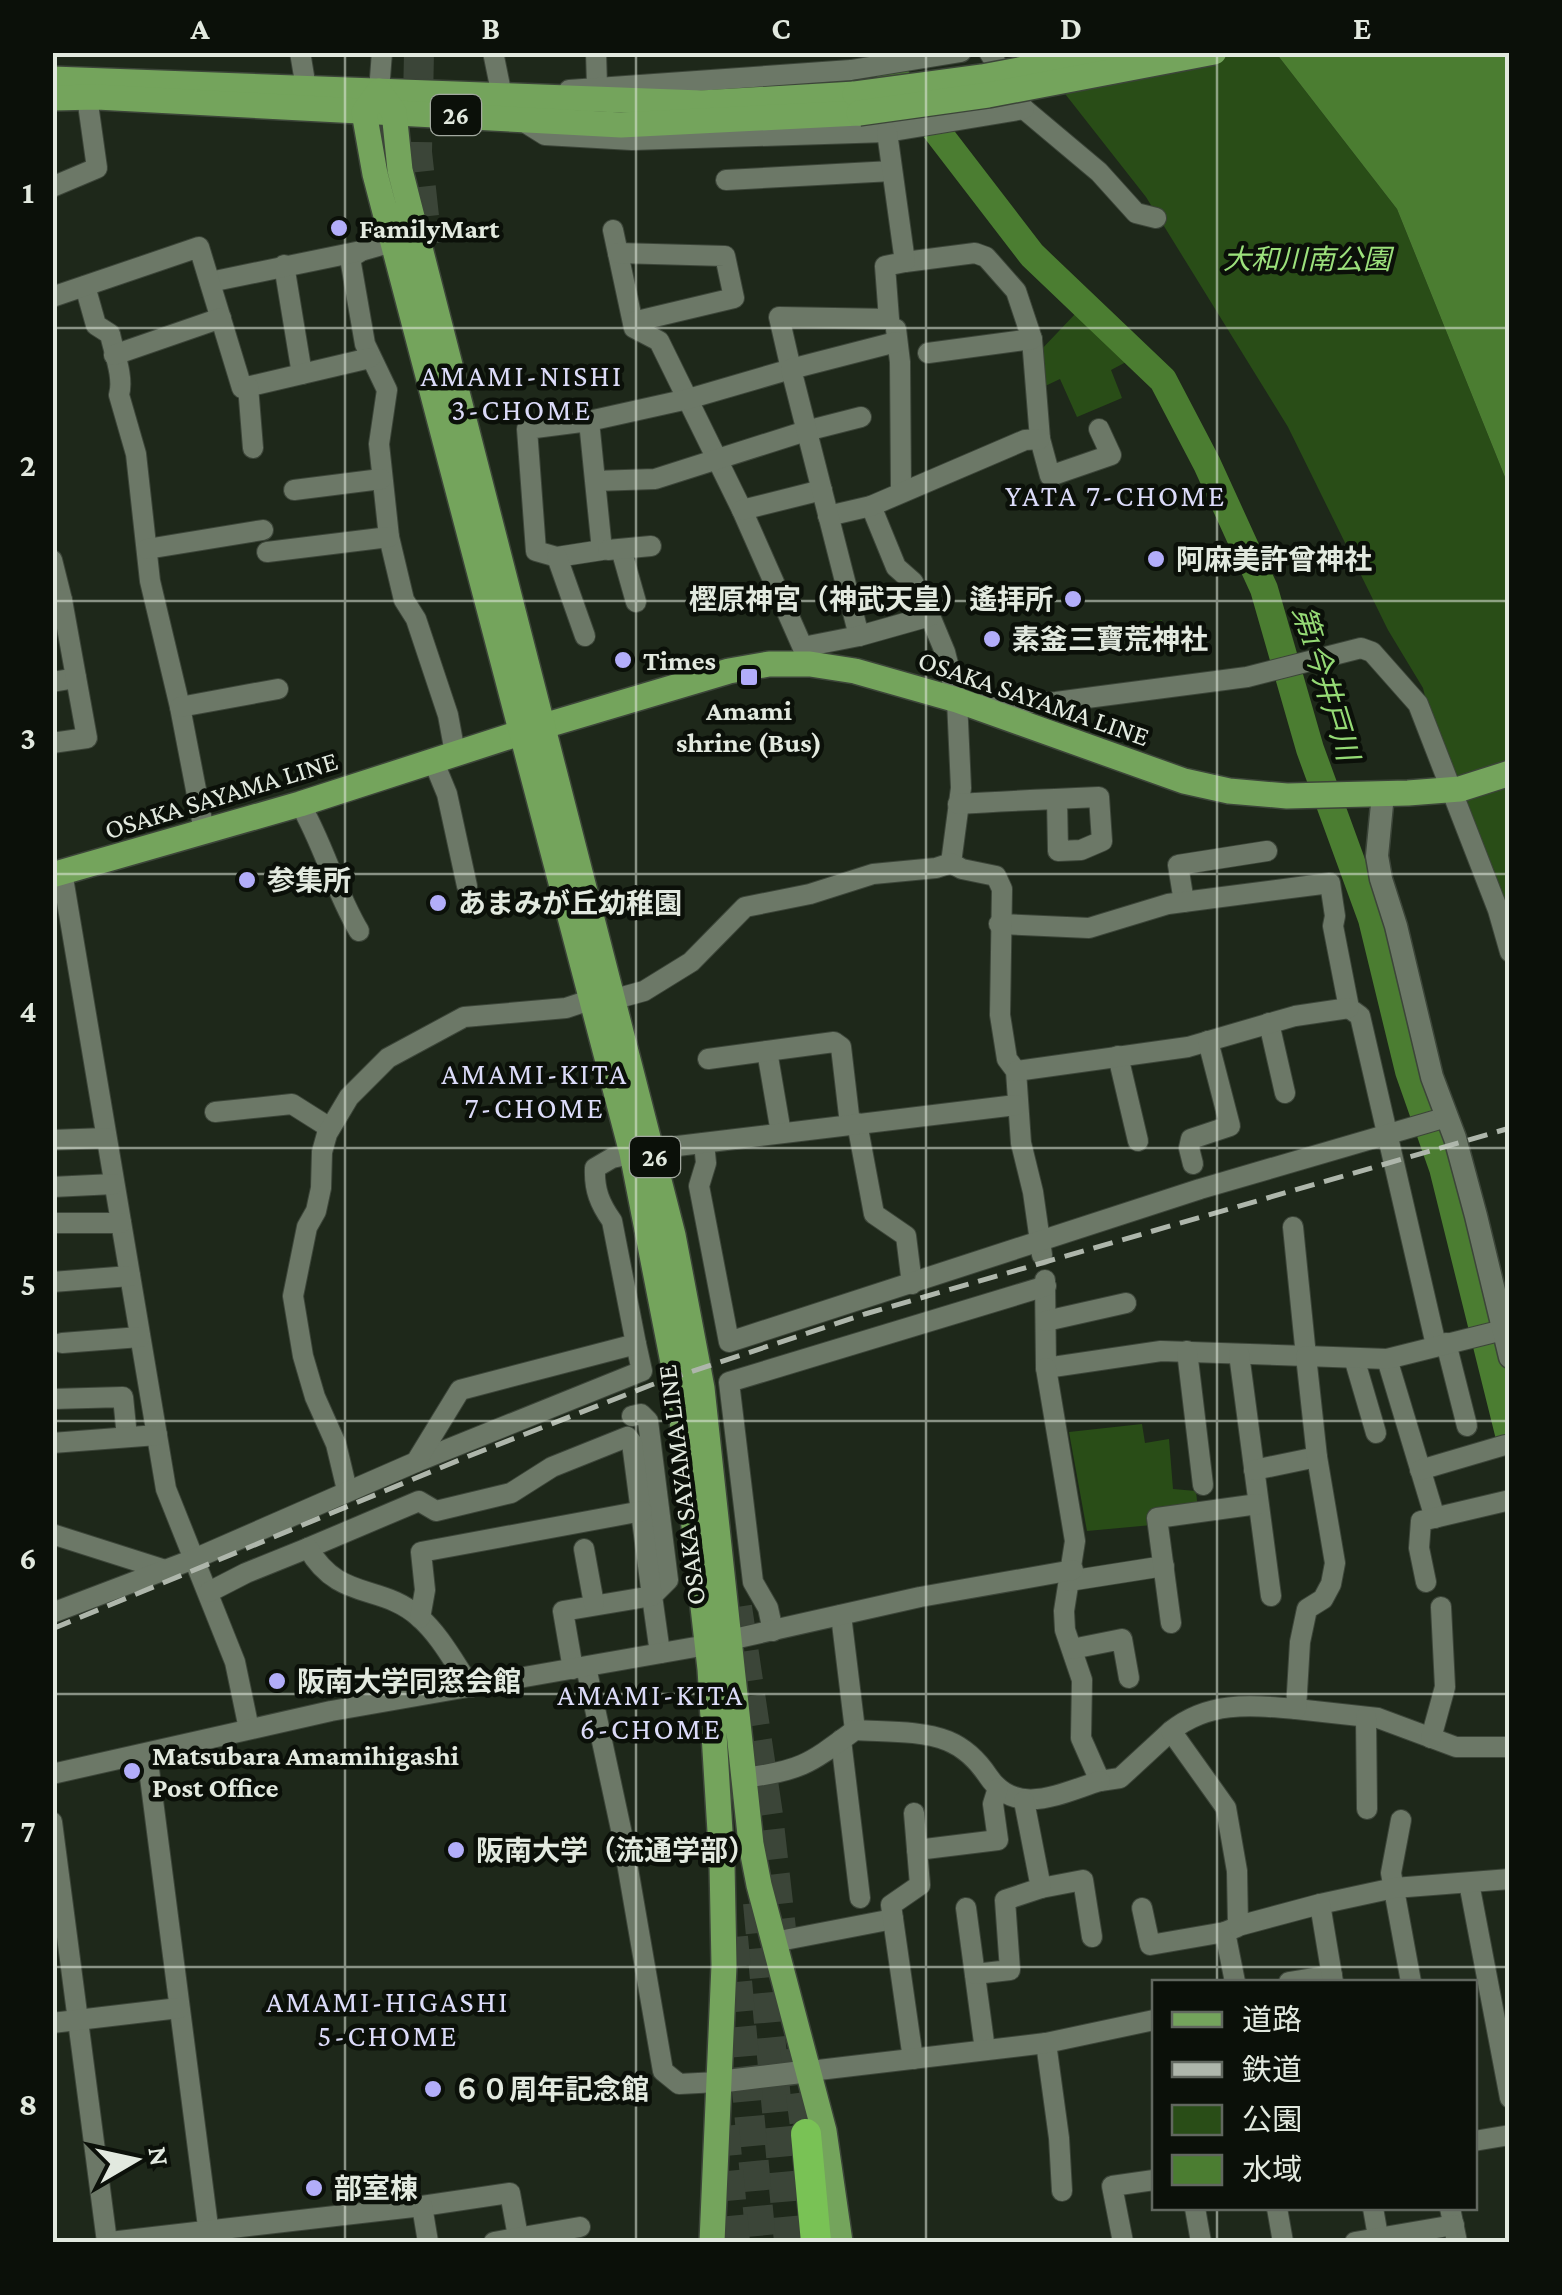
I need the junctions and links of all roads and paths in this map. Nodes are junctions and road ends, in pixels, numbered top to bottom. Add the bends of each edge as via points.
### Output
1 (300, 52) edge
2 (382, 52) edge
3 (493, 52) edge
4 (596, 52) edge
5 (961, 52) edge
6 (989, 52) edge
7 (1114, 52) edge
8 (1214, 52) edge
9 (1016, 61) edge
10 (52, 78) edge
11 (851, 82) edge
12 (597, 86) junction
13 (306, 88) junction
14 (86, 97) junction
15 (52, 98) edge
16 (515, 104) junction
17 (379, 105) junction
18 (1024, 109) junction
19 (886, 132) junction
20 (892, 171) junction
21 (726, 180) dead end
22 (52, 186) edge
23 (1156, 218) dead end
24 (613, 230) dead end
25 (392, 242) junction
26 (361, 250) junction
27 (618, 252) junction
28 (905, 262) junction
29 (284, 265) junction
30 (210, 282) junction
31 (85, 286) junction
32 (52, 297) edge
33 (222, 318) junction
34 (888, 319) junction
35 (633, 322) junction
36 (1032, 339) junction
37 (896, 342) junction
38 (928, 353) dead end
39 (114, 355) junction
40 (370, 358) junction
41 (791, 369) junction
42 (302, 374) junction
43 (248, 386) junction
44 (688, 398) junction
45 (861, 417) dead end
46 (589, 421) junction
47 (1099, 430) dead end
48 (806, 431) junction
49 (1040, 440) junction
50 (253, 448) dead end
51 (716, 458) junction
52 (381, 478) junction
53 (595, 481) junction
54 (294, 490) dead end
55 (822, 490) junction
56 (901, 491) junction
57 (871, 506) junction
58 (742, 510) junction
59 (828, 516) junction
60 (263, 530) dead end
61 (389, 537) junction
62 (651, 546) dead end
63 (147, 549) junction
64 (611, 550) junction
65 (267, 552) dead end
66 (558, 558) junction
67 (52, 560) edge
68 (57, 601) edge
69 (636, 602) dead end
70 (930, 616) junction
71 (586, 636) dead end
72 (859, 636) junction
73 (806, 655) junction
74 (76, 678) junction
75 (52, 682) edge
76 (278, 689) dead end
77 (962, 702) junction
78 (1056, 702) junction
79 (180, 707) junction
80 (532, 730) junction
81 (1055, 736) junction
82 (52, 743) edge
83 (444, 757) junction
84 (1510, 773) edge
85 (1455, 789) junction
86 (1383, 794) junction
87 (1057, 798) dead end
88 (300, 804) junction
89 (958, 804) junction
90 (204, 832) junction
91 (1267, 851) dead end
92 (952, 862) junction
93 (57, 874) edge
94 (467, 886) dead end
95 (1184, 902) junction
96 (1000, 924) junction
97 (359, 931) dead end
98 (1510, 952) edge
99 (603, 999) junction
100 (1350, 1008) junction
101 (1270, 1023) junction
102 (1208, 1041) junction
103 (767, 1051) junction
104 (1118, 1056) junction
105 (708, 1059) dead end
106 (1016, 1071) junction
107 (1285, 1093) dead end
108 (1016, 1105) junction
109 (215, 1112) dead end
110 (1432, 1121) junction
111 (853, 1123) junction
112 (330, 1128) junction
113 (1386, 1132) junction
114 (781, 1133) junction
115 (106, 1138) junction
116 (52, 1140) edge
117 (1138, 1141) dead end
118 (704, 1143) junction
119 (642, 1151) junction
120 (1193, 1164) dead end
121 (114, 1184) junction
122 (52, 1187) edge
123 (52, 1223) edge
124 (121, 1223) junction
125 (1293, 1227) dead end
126 (1041, 1249) junction
127 (130, 1276) junction
128 (52, 1282) edge
129 (912, 1284) junction
130 (1126, 1303) dead end
131 (1046, 1321) junction
132 (1490, 1333) junction
133 (140, 1336) junction
134 (62, 1343) dead end
135 (636, 1344) junction
136 (1441, 1344) junction
137 (1187, 1352) junction
138 (1238, 1354) junction
139 (1306, 1356) junction
140 (1510, 1357) edge
141 (1354, 1358) junction
142 (1387, 1359) junction
143 (1046, 1368) junction
144 (52, 1399) edge
145 (632, 1416) dead end
146 (1467, 1426) dead end
147 (1376, 1433) dead end
148 (157, 1435) junction
149 (128, 1437) junction
150 (52, 1443) edge
151 (1505, 1446) dead end
152 (1317, 1456) junction
153 (416, 1462) junction
154 (1254, 1470) junction
155 (1420, 1470) junction
156 (1203, 1485) dead end
157 (347, 1490) junction
158 (1510, 1500) edge
159 (1258, 1504) junction
160 (642, 1512) junction
161 (1435, 1518) junction
162 (52, 1534) edge
163 (308, 1548) junction
164 (584, 1550) dead end
165 (194, 1559) junction
166 (1164, 1566) junction
167 (162, 1569) junction
168 (1071, 1575) junction
169 (1426, 1582) dead end
170 (209, 1592) junction
171 (652, 1596) junction
172 (1270, 1596) dead end
173 (594, 1604) junction
174 (1441, 1607) dead end
175 (52, 1613) edge
176 (841, 1615) junction
177 (420, 1618) junction
178 (1172, 1623) dead end
179 (773, 1631) junction
180 (718, 1642) junction
181 (1072, 1649) junction
182 (660, 1653) junction
183 (580, 1668) junction
184 (1128, 1678) dead end
185 (471, 1687) junction
186 (1296, 1708) junction
187 (1366, 1717) junction
188 (249, 1729) junction
189 (1170, 1731) junction
190 (848, 1735) junction
191 (1431, 1738) junction
192 (1510, 1747) edge
193 (147, 1754) junction
194 (52, 1774) edge
195 (743, 1778) junction
196 (1100, 1781) junction
197 (998, 1788) junction
198 (1024, 1802) junction
199 (1367, 1809) dead end
200 (914, 1813) dead end
201 (1401, 1820) dead end
202 (52, 1822) edge
203 (917, 1850) junction
204 (1510, 1879) edge
205 (1469, 1884) junction
206 (1041, 1888) junction
207 (1394, 1888) junction
208 (860, 1898) dead end
209 (1320, 1904) junction
210 (966, 1908) dead end
211 (1142, 1908) dead end
212 (893, 1919) junction
213 (1232, 1929) junction
214 (1092, 1937) dead end
215 (774, 1942) junction
216 (975, 1974) junction
217 (1333, 1979) edge
218 (1235, 1980) edge
219 (1411, 1980) edge
220 (179, 2008) junction
221 (78, 2020) junction
222 (1152, 2020) edge
223 (52, 2023) edge
224 (1046, 2043) junction
225 (985, 2050) junction
226 (913, 2058) junction
227 (810, 2071) junction
228 (718, 2082) junction
229 (1510, 2098) edge
230 (806, 2134) tunnel mouth
231 (1510, 2135) edge
232 (1477, 2140) edge
233 (1152, 2180) edge
234 (1062, 2190) dead end
235 (422, 2206) junction
236 (1195, 2210) edge
237 (1277, 2210) edge
238 (1372, 2210) edge
239 (309, 2219) junction
240 (1454, 2225) edge
241 (580, 2227) dead end
242 (209, 2236) edge
243 (519, 2240) edge
244 (1379, 2240) edge
245 (108, 2242) edge
246 (312, 2242) edge
247 (428, 2242) edge
248 (494, 2242) edge
249 (712, 2242) edge
250 (816, 2242) edge
251 (840, 2242) edge
252 (1123, 2242) edge
253 (1201, 2242) edge
254 (1283, 2242) edge
255 (1356, 2242) edge

1 - 13 street
2 - 17 street
3 - 16 street
4 - 12 street
5 - 11 street
6 - 18 street
7 - 9 main road, 26, bridge
8 - 11 main road, 26, bridge via 988,95
9 - 11 main road, 26, bridge
10 - 13 main road, 26
11 - 12 street
11 - 16 main road, 26 via 702,103
12 - 16 street
13 - 17 main road, 26
14 - 15 main road, 26
14 - 17 main road, 26
14 - 22 street via 97,168
16 - 17 main road, 26
16 - 19 street via 545,136 632,140
17 - 25 main road, OSAKA SAYAMA LINE / 26 via 375,174
17 - 80 main road, OSAKA SAYAMA LINE / 26
18 - 19 street
18 - 23 street via 1136,213
19 - 20 street
20 - 21 street
20 - 28 street
24 - 27 street
25 - 26 street
25 - 80 main road, OSAKA SAYAMA LINE / 26
26 - 29 street
26 - 40 street via 350,258
27 - 35 street
27 - 35 street via 725,256 734,298
28 - 34 street via 885,266
28 - 36 street via 986,257 1016,291
29 - 30 street
29 - 42 street
30 - 31 street via 199,248
30 - 33 street
31 - 32 street
31 - 39 street
33 - 39 street
33 - 43 street via 242,388
34 - 37 street via 896,326
34 - 41 street via 779,318
35 - 44 street via 659,341
36 - 38 street
36 - 49 street
37 - 41 street
37 - 56 street
39 - 63 street via 136,454
40 - 42 street
40 - 52 street via 387,390
41 - 44 street
41 - 48 street
42 - 43 street
43 - 50 street
44 - 46 street
44 - 51 street
45 - 48 street
46 - 53 street
46 - 66 street via 527,429 536,551
47 - 49 street via 1111,455 1050,476
48 - 51 street
48 - 55 street
49 - 56 street via 1025,440
51 - 53 street via 654,479
51 - 58 street
52 - 54 street
52 - 61 street
53 - 64 street
55 - 58 street
55 - 59 street
56 - 57 street
57 - 59 street
57 - 70 street via 896,567 913,582
58 - 73 street
59 - 72 street
60 - 63 street
61 - 65 street
61 - 83 street via 404,600 448,715
62 - 64 street
63 - 79 street
64 - 66 street
64 - 69 street
66 - 71 street
67 - 68 street
68 - 74 street
70 - 72 street
70 - 77 street
72 - 73 street
73 - 77 main road, OSAKA SAYAMA LINE
73 - 80 main road, OSAKA SAYAMA LINE
74 - 75 street
74 - 82 street via 87,738
76 - 79 street
77 - 78 street
77 - 81 main road, OSAKA SAYAMA LINE
77 - 89 street
78 - 81 street
78 - 85 street via 1247,678 1361,648 1418,704
79 - 90 street
80 - 83 main road, OSAKA SAYAMA LINE
80 - 99 main road, OSAKA SAYAMA LINE / 26
81 - 86 main road, OSAKA SAYAMA LINE via 1228,792
83 - 88 main road, OSAKA SAYAMA LINE
83 - 94 street
84 - 85 main road, OSAKA SAYAMA LINE
85 - 86 main road, OSAKA SAYAMA LINE
85 - 98 street
86 - 110 street via 1377,856 1432,1077
87 - 89 street
88 - 90 main road, OSAKA SAYAMA LINE
88 - 97 street
89 - 92 street
90 - 93 main road, OSAKA SAYAMA LINE
91 - 95 street via 1178,865
92 - 96 street via 996,876
92 - 99 street via 873,874 745,907 691,962 644,991
93 - 115 street
95 - 96 street via 1090,928
95 - 100 street via 1330,883
96 - 106 street via 1000,1015
99 - 112 street via 464,1017 388,1058 349,1097
99 - 119 main road, OSAKA SAYAMA LINE / 26
100 - 101 street
100 - 113 street via 1360,1016
101 - 102 street
101 - 107 street
102 - 104 street
102 - 120 street via 1230,1126 1190,1139
103 - 105 street
103 - 111 street via 834,1042 841,1047
103 - 114 street
104 - 106 street
104 - 117 street
106 - 108 street
108 - 111 street
108 - 126 street
109 - 112 street via 292,1104
110 - 113 street
110 - 132 street via 1476,1216
111 - 114 street
111 - 129 street via 874,1214 906,1236
112 - 157 street via 293,1296 303,1356
113 - 126 street via 1200,1189
113 - 136 street
114 - 118 street
115 - 116 street
115 - 121 street
118 - 119 street
118 - 129 street via 699,1186 729,1342
119 - 135 street via 595,1168 594,1184 612,1221
119 - 180 main road, OSAKA SAYAMA LINE / 26 via 702,1388
121 - 122 street
121 - 124 street
123 - 124 street
124 - 127 street
125 - 139 street
126 - 129 street
127 - 128 street
127 - 133 street
130 - 131 street
131 - 143 street
131 - 179 street via 1045,1283 729,1382 754,1582
132 - 136 street
132 - 140 street
133 - 134 street
133 - 148 street
135 - 153 street via 460,1390
135 - 153 street via 642,1371
136 - 142 street
136 - 146 street
137 - 138 street
137 - 143 street
137 - 156 street
138 - 139 street
138 - 154 street
139 - 141 street
139 - 152 street
141 - 142 street
141 - 147 street
142 - 155 street
143 - 168 street via 1072,1521
144 - 149 street via 123,1396
145 - 171 street via 648,1421 668,1580
148 - 149 street
148 - 165 street via 166,1489
149 - 150 street
151 - 155 street
152 - 154 street
152 - 186 street via 1335,1563 1324,1598 1306,1608
153 - 157 street
154 - 159 street
155 - 161 street
157 - 165 street
158 - 161 street
159 - 166 street via 1157,1518
159 - 172 street
160 - 163 street via 627,1437 552,1467 510,1493 436,1511 418,1501
160 - 171 street
160 - 177 street via 421,1552
161 - 169 street via 1421,1521
162 - 167 street
163 - 170 street
163 - 177 street via 342,1585
164 - 173 street
165 - 167 street
165 - 170 street
166 - 168 street
166 - 178 street
167 - 175 street
168 - 176 street
168 - 181 street via 1065,1630
170 - 188 street via 235,1662
171 - 173 street
171 - 182 street
173 - 183 street via 563,1610
174 - 191 street via 1446,1688
176 - 179 street
176 - 190 street
177 - 185 street
179 - 180 street
180 - 182 street
180 - 195 main road, OSAKA SAYAMA LINE / 26
180 - 228 main road, OSAKA SAYAMA LINE / 26 via 724,1965
181 - 184 street via 1122,1639
181 - 196 street via 1082,1680 1081,1738
182 - 183 street
183 - 185 street
183 - 228 street via 622,1834 663,2071 679,2084
185 - 188 street
186 - 187 street
186 - 189 street via 1223,1706 1189,1716
187 - 191 street
187 - 199 street
188 - 193 street
189 - 196 street via 1120,1778
189 - 213 street via 1226,1808 1237,1871
190 - 195 street via 808,1764
190 - 197 street via 946,1740 981,1764
190 - 208 street
191 - 192 street via 1456,1747
193 - 194 street
193 - 220 street
195 - 215 main road, OSAKA SAYAMA LINE / 26
196 - 198 street
197 - 198 street
197 - 203 street via 998,1840
198 - 206 street
200 - 203 street
201 - 207 street
202 - 221 street
203 - 212 street via 920,1885 891,1905
204 - 205 street
205 - 207 street
205 - 229 street
206 - 214 street via 1084,1880
206 - 216 street via 1005,1900 1010,1970
207 - 209 street
207 - 219 street
209 - 213 street
209 - 217 street
210 - 216 street
211 - 213 street via 1150,1945
212 - 215 street
212 - 226 street
213 - 218 street
215 - 227 main road, OSAKA SAYAMA LINE / 26
216 - 225 street
220 - 221 street
220 - 242 street
221 - 223 street
221 - 245 street
222 - 224 street
224 - 225 street
224 - 234 street
225 - 226 street
226 - 227 street
227 - 228 street
227 - 251 main road, OSAKA SAYAMA LINE / 26
228 - 249 main road, OSAKA SAYAMA LINE / 26
230 - 250 highway
231 - 232 street
233 - 252 street via 1112,2186
235 - 239 street
235 - 243 street via 510,2193
235 - 247 street
236 - 253 street
237 - 254 street
238 - 244 street
239 - 242 street
239 - 246 street
240 - 244 street
241 - 243 street
242 - 245 street
243 - 248 street
244 - 255 street

